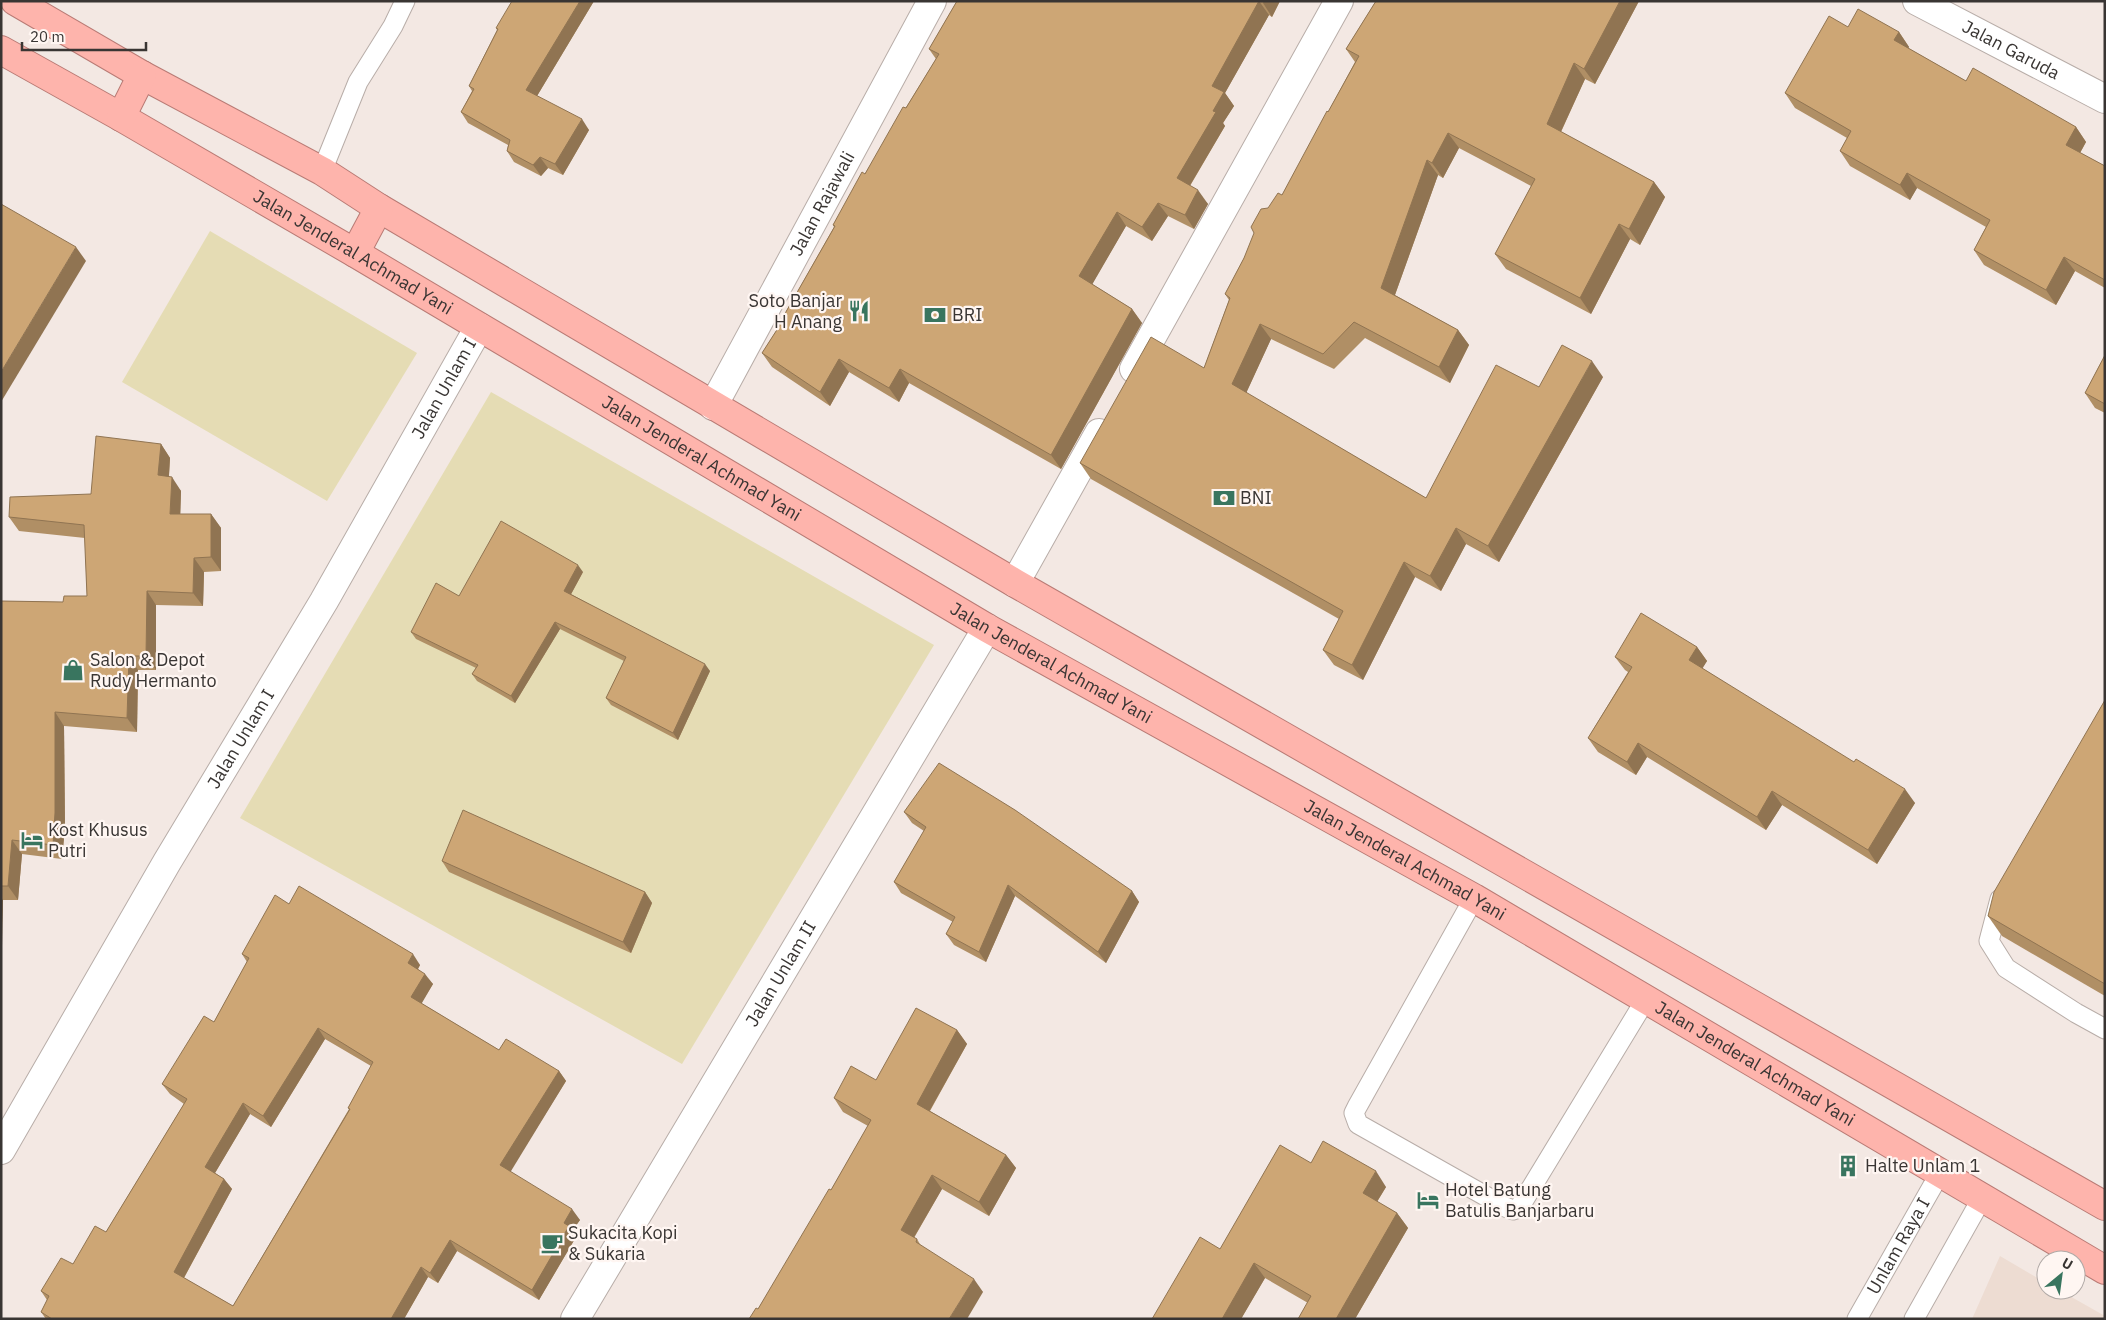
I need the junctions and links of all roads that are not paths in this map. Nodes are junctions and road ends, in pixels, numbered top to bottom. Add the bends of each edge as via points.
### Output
1 (15, 1) edge
2 (406, 1) edge
3 (932, 1) edge
4 (1339, 1) edge
5 (1917, 1) edge
6 (1947, 8) edge
7 (1, 50) edge
8 (142, 75) junction
9 (2105, 99) edge
10 (121, 117) junction
11 (322, 171) junction
12 (379, 208) junction
13 (354, 253) junction
14 (479, 327) junction
15 (713, 406) junction
16 (1015, 583) junction
17 (987, 628) junction
18 (2003, 886) edge
19 (1474, 898) junction
20 (1646, 1000) junction
21 (2105, 1029) edge
22 (1, 1150) edge
23 (1940, 1174) junction
24 (1982, 1198) junction
25 (2105, 1206) edge
26 (2105, 1270) edge
27 (575, 1319) edge
28 (1857, 1319) edge
29 (1914, 1319) edge

1 - 8 highway
2 - 11 lane via 358,82
3 - 15 street, Jalan Rajawali
4 - 16 street
5 - 6 street, Jalan Garuda
6 - 9 street, Jalan Garuda
7 - 10 highway, Jalan Jenderal Achmad Yani
8 - 10 highway
8 - 11 highway
10 - 13 highway, Jalan Jenderal Achmad Yani
11 - 12 highway
12 - 13 highway
12 - 15 highway
13 - 14 highway, Jalan Jenderal Achmad Yani
14 - 17 highway, Jalan Jenderal Achmad Yani
14 - 22 street, Jalan Unlam I via 324,601 167,862
15 - 16 highway
16 - 25 highway
17 - 19 highway, Jalan Jenderal Achmad Yani
17 - 27 street, Jalan Unlam II
18 - 21 lane via 1989,941 2006,968
19 - 20 highway, Jalan Jenderal Achmad Yani
19 - 20 lane via 1354,1112 1358,1124 1505,1207 1519,1208
20 - 23 highway, Jalan Jenderal Achmad Yani
23 - 24 highway, Jalan Jenderal Achmad Yani
23 - 28 lane, Unlam Raya I
24 - 26 highway, Jalan Jenderal Achmad Yani
24 - 29 lane

